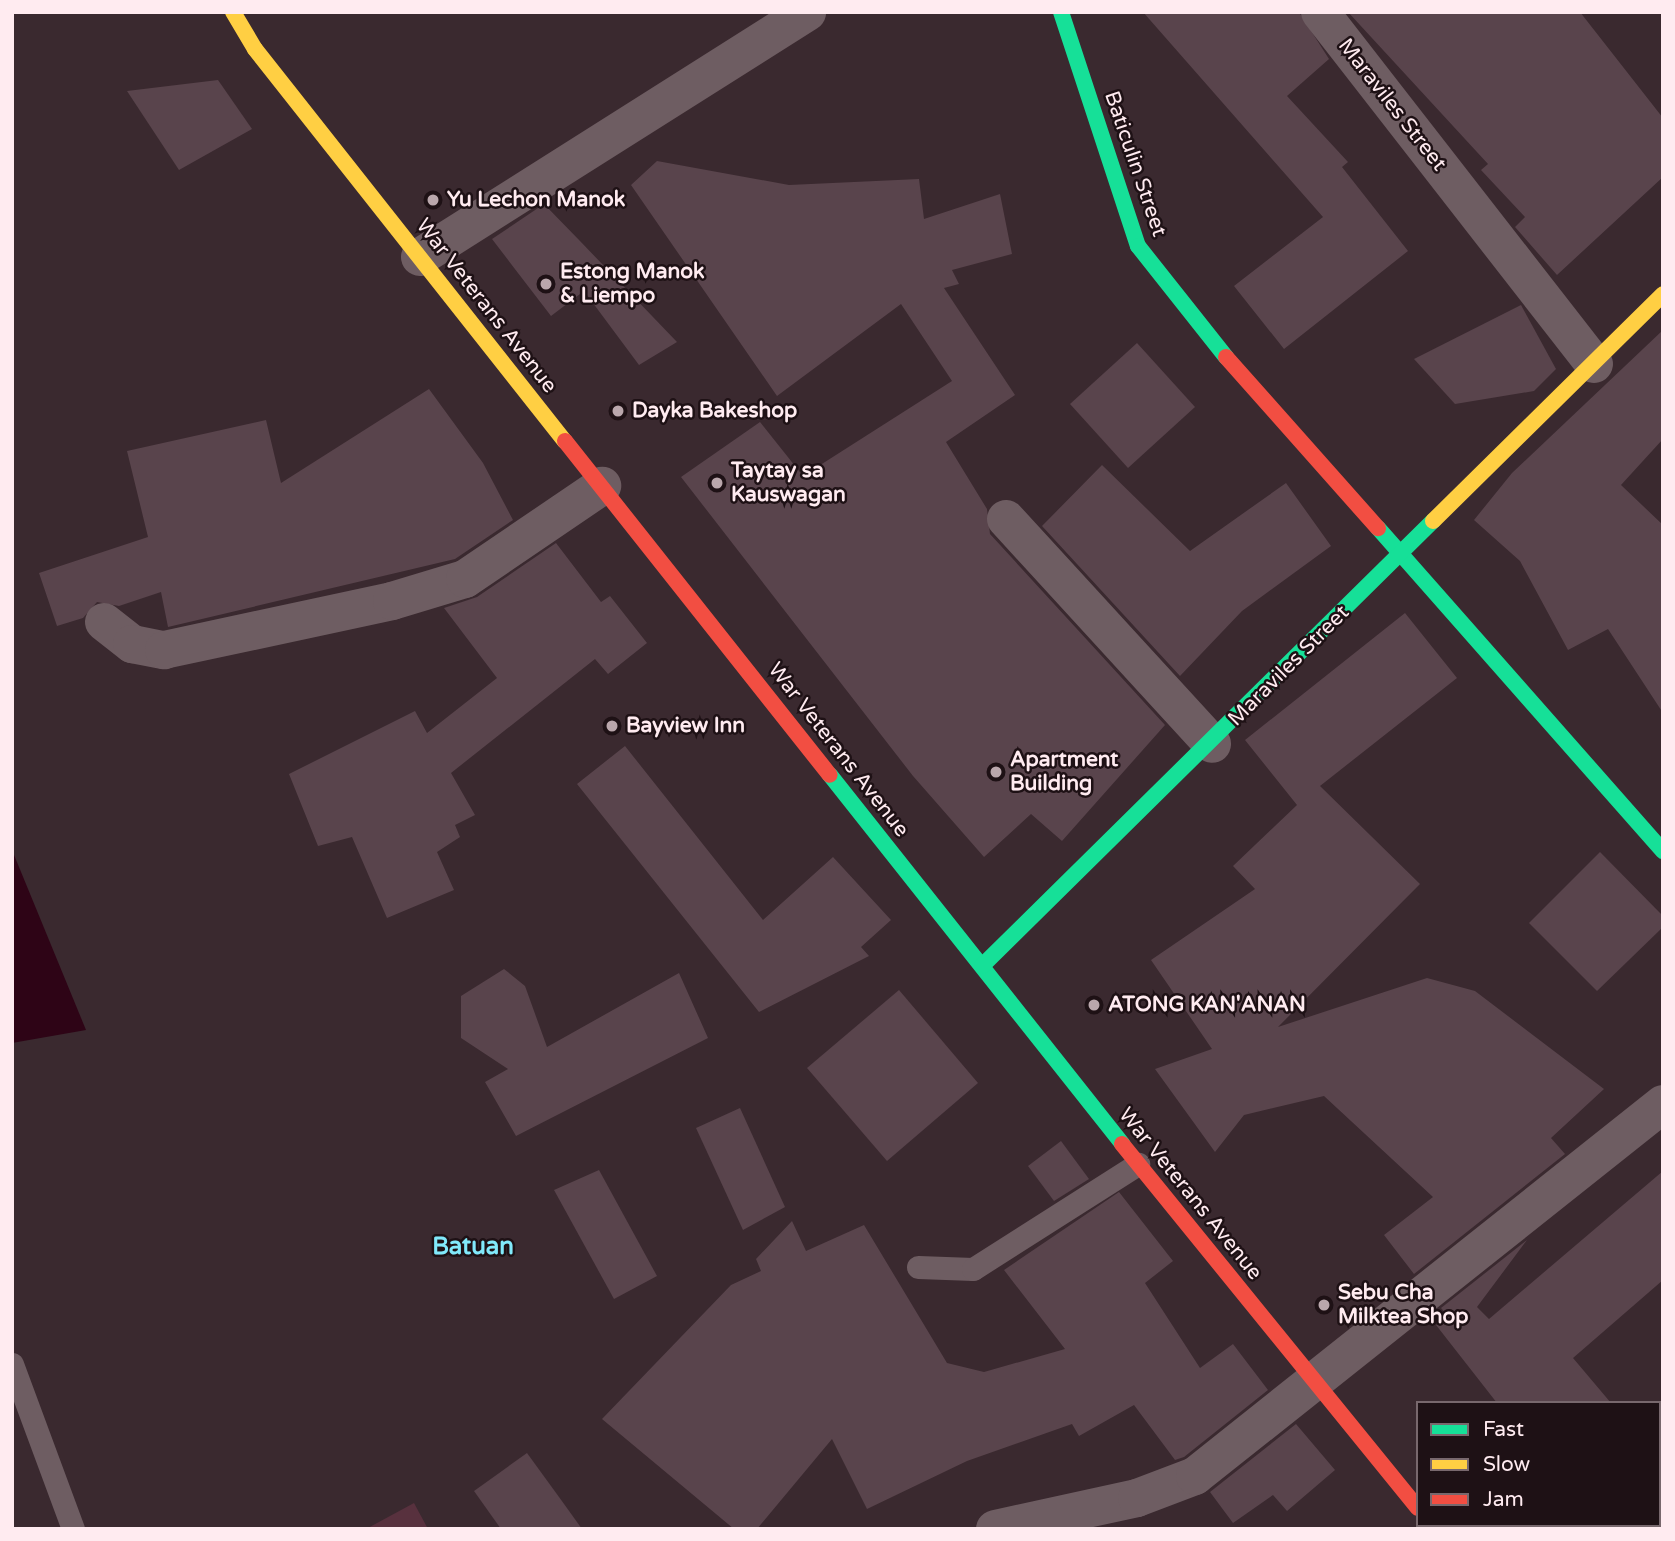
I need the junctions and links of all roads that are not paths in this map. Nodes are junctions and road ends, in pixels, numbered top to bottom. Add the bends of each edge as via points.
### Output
1 (233, 12) edge
2 (807, 12) edge
3 (1061, 12) edge
4 (1320, 12) edge
5 (420, 257) junction
6 (1663, 294) edge
7 (1594, 364) junction
8 (601, 486) junction
9 (1006, 519) dead end
10 (1404, 553) junction
11 (104, 622) dead end
12 (1212, 744) junction
13 (1663, 851) edge
14 (982, 966) junction
15 (1663, 1104) edge
16 (1138, 1164) junction
17 (918, 1266) dead end
18 (12, 1364) edge
19 (1313, 1377) junction
20 (1416, 1506) edge
21 (73, 1529) edge
22 (995, 1529) edge

1 - 5 street, War Veterans Avenue
2 - 5 street
3 - 10 street, Baticulin Street via 1138,246 1192,318
4 - 7 street, Maraviles Street
5 - 8 street, War Veterans Avenue
6 - 7 street, Maraviles Street
7 - 10 street, Maraviles Street
8 - 11 street via 465,579 392,601 163,650 132,644
8 - 14 street, War Veterans Avenue
9 - 12 street
10 - 12 street, Maraviles Street
10 - 13 street, Baticulin Street
12 - 14 street, Maraviles Street
14 - 16 street, War Veterans Avenue
15 - 19 street
16 - 17 lane via 985,1264 973,1269
16 - 19 street, War Veterans Avenue
18 - 21 lane
19 - 20 street, War Veterans Avenue
19 - 22 street via 1195,1476 1137,1498

